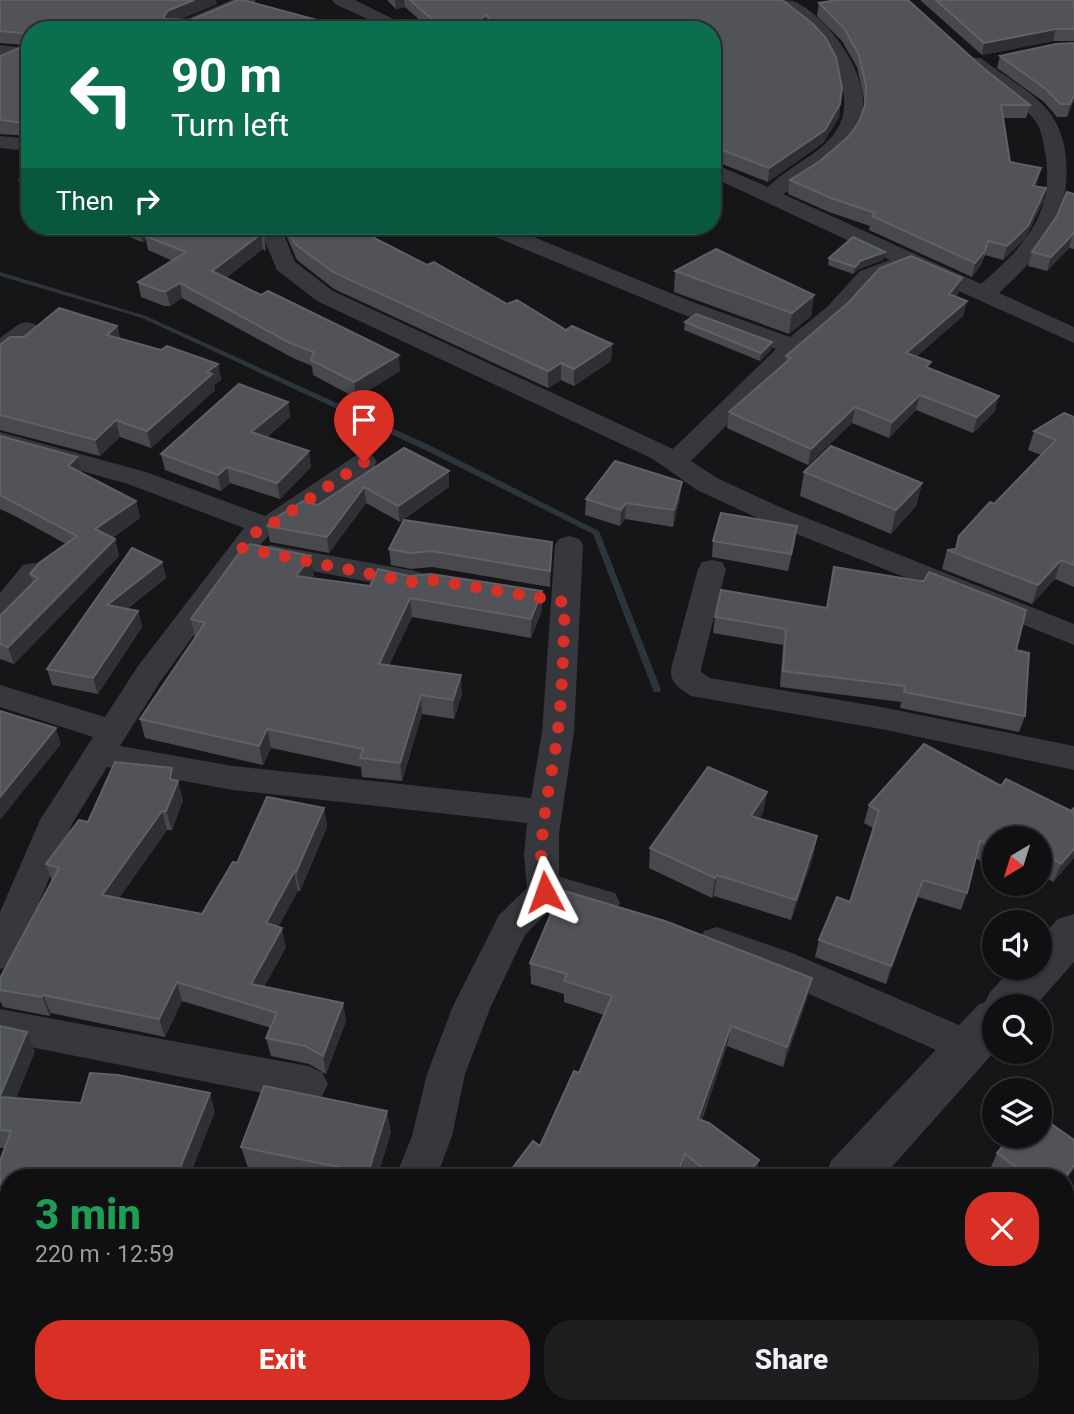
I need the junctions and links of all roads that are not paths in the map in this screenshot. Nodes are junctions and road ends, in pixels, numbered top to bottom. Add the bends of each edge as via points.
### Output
1 (247, 0) edge
2 (341, 0) edge
3 (780, 0) edge
4 (824, 6) edge
5 (797, 11) junction
6 (375, 16) junction
7 (197, 21) edge
8 (363, 21) edge
9 (386, 21) edge
10 (959, 47) edge
11 (0, 50) edge
12 (21, 52) edge
13 (21, 54) edge
14 (999, 60) edge
15 (0, 62) edge
16 (977, 64) junction
17 (0, 142) edge
18 (21, 144) edge
19 (721, 173) edge
20 (768, 195) junction
21 (274, 235) edge
22 (511, 235) edge
23 (909, 260) junction
24 (984, 295) junction
25 (27, 329) dead end
26 (1074, 336) edge
27 (793, 347) junction
28 (0, 349) edge
29 (0, 440) edge
30 (157, 460) dead end
31 (364, 462) dead end
32 (675, 463) junction
33 (137, 478) junction
34 (251, 538) junction
35 (569, 545) dead end
36 (712, 569) dead end
37 (33, 572) edge
38 (445, 582) edge
39 (0, 612) edge
40 (1074, 635) edge
41 (0, 696) edge
42 (106, 742) junction
43 (1074, 758) edge
44 (545, 812) junction
45 (545, 892) junction
46 (638, 914) edge
47 (1074, 932) edge
48 (689, 933) edge
49 (0, 954) edge
50 (1017, 994) edge
51 (0, 1025) edge
52 (981, 1033) edge
53 (308, 1084) dead end
54 (419, 1169) edge
55 (857, 1169) edge

1 - 7 street
2 - 6 street
3 - 5 street
4 - 5 street
5 - 20 street via 839,51 856,105 846,131 815,164
6 - 8 street
6 - 9 street
10 - 16 street
11 - 12 street
13 - 15 street
14 - 16 street
16 - 24 street via 1045,119 1061,166 1061,188 1036,245
17 - 18 street
19 - 20 street
20 - 23 street
21 - 32 street via 285,265 325,296
22 - 27 street
23 - 24 street
23 - 27 street via 868,276
24 - 26 street
25 - 28 street
27 - 32 street
29 - 33 street
30 - 33 street
31 - 34 street
32 - 40 street via 706,484 774,515
33 - 34 street via 246,517 259,525
34 - 38 street via 411,582
34 - 42 street via 149,674
35 - 44 street via 552,600 558,735
36 - 43 street via 686,669 692,683 724,694 881,718
37 - 39 street
41 - 42 street
42 - 44 street via 233,778
42 - 49 street via 57,820
44 - 45 street
45 - 46 street via 573,894
45 - 54 street via 512,925 472,1006 446,1074 432,1136
47 - 50 street
48 - 52 street
51 - 53 street
52 - 55 street

